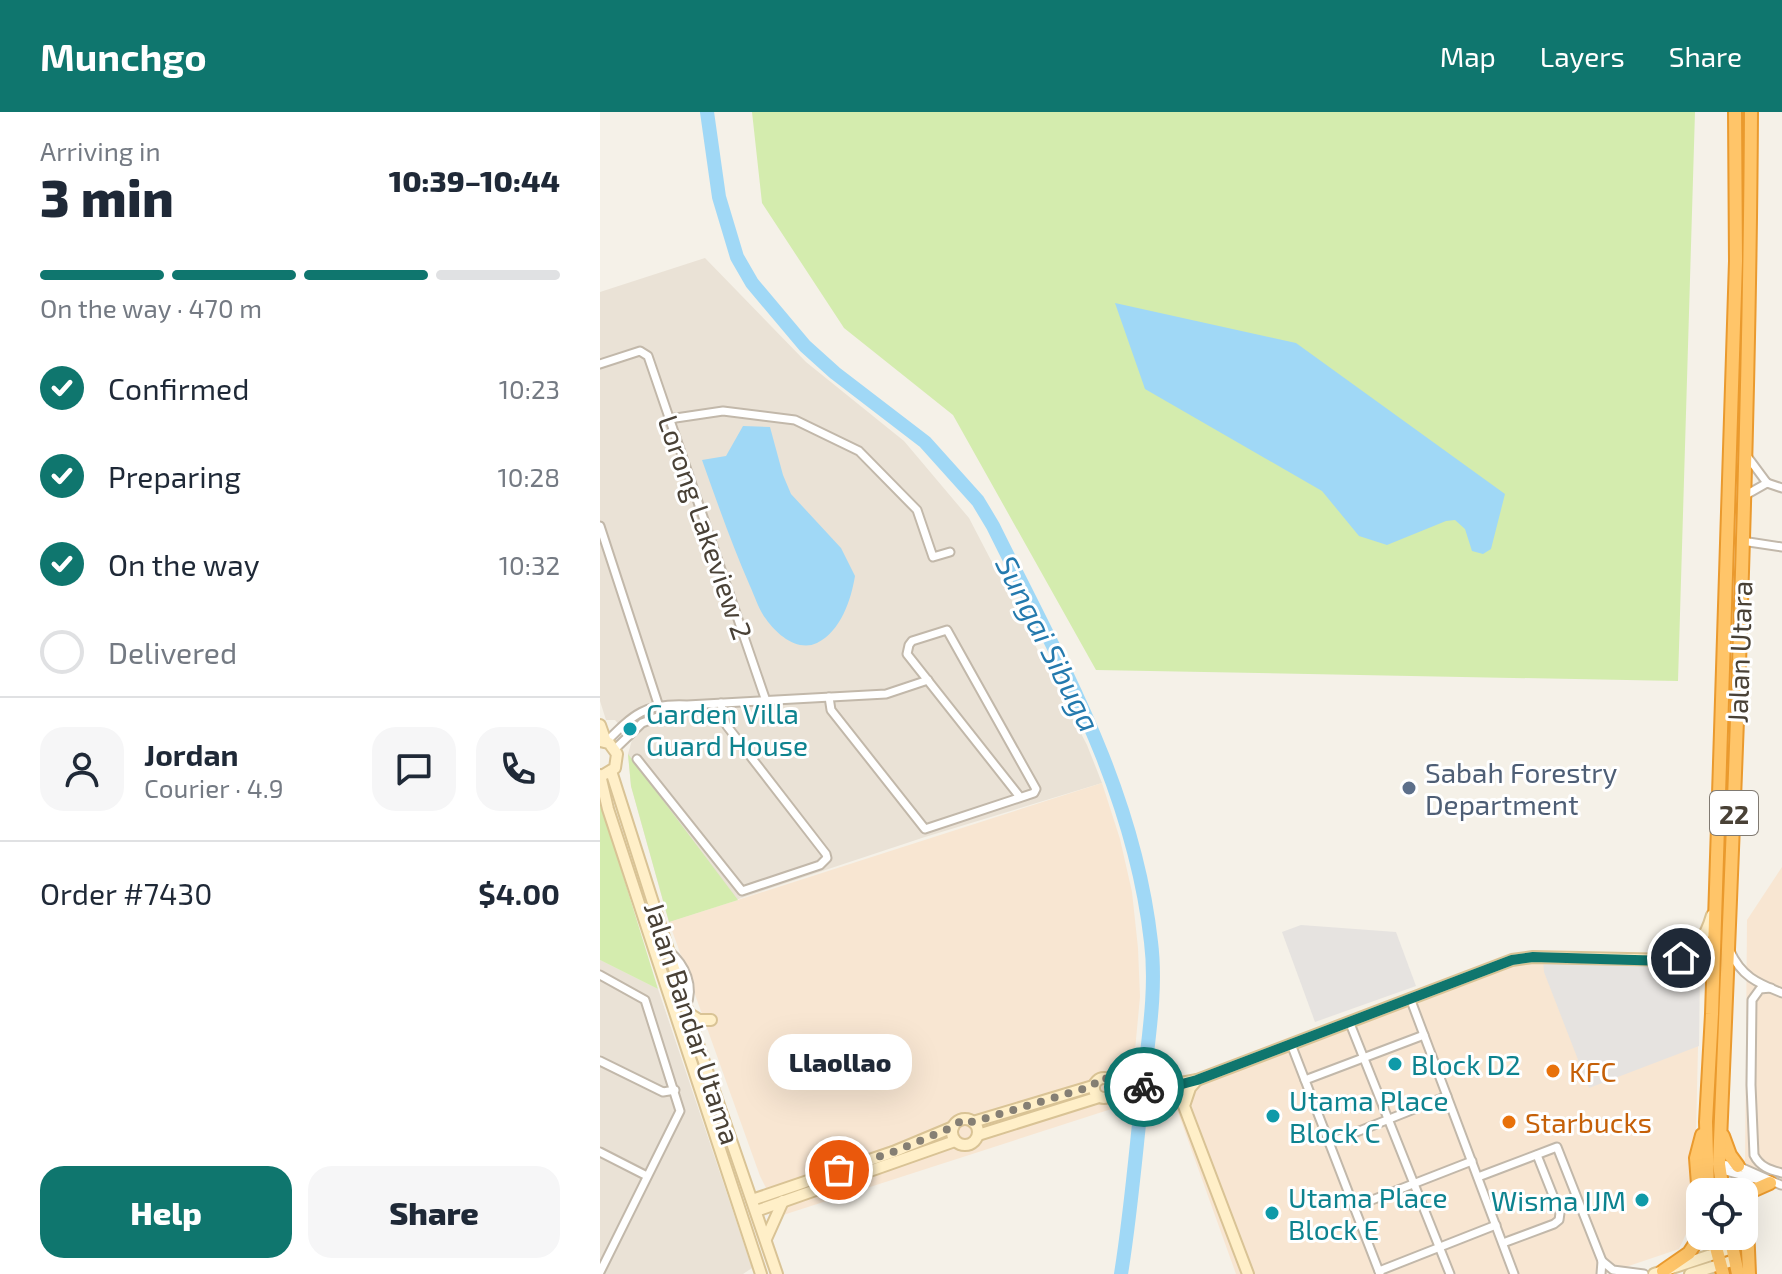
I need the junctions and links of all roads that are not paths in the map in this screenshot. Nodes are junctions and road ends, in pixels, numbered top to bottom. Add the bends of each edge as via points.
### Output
1 (1735, 112) edge
2 (1751, 112) edge
3 (600, 364) edge
4 (669, 419) junction
5 (1745, 453) junction
6 (1767, 483) junction
7 (1782, 488) edge
8 (1743, 496) junction
9 (600, 526) edge
10 (1742, 541) junction
11 (1782, 547) edge
12 (950, 552) dead end
13 (1740, 625) junction
14 (928, 680) junction
15 (829, 697) junction
16 (766, 701) junction
17 (721, 703) junction
18 (659, 705) junction
19 (687, 705) junction
20 (1721, 710) junction
21 (662, 716) junction
22 (600, 725) edge
23 (603, 742) edge
24 (615, 749) junction
25 (637, 759) dead end
26 (604, 773) edge
27 (1020, 797) junction
28 (1714, 905) junction
29 (1729, 948) junction
30 (600, 975) edge
31 (1771, 988) junction
32 (1782, 993) edge
33 (1410, 998) junction
34 (687, 1010) junction
35 (711, 1020) dead end
36 (1349, 1021) junction
37 (694, 1033) junction
38 (1424, 1035) junction
39 (1291, 1044) junction
40 (687, 1050) junction
41 (1364, 1058) junction
42 (600, 1061) edge
43 (1197, 1080) junction
44 (1305, 1080) junction
45 (1165, 1086) junction
46 (1114, 1087) junction
47 (675, 1090) junction
48 (1096, 1092) junction
49 (1447, 1096) junction
50 (1185, 1102) junction
51 (1388, 1119) junction
52 (973, 1122) junction
53 (1706, 1122) junction
54 (953, 1127) junction
55 (1721, 1129) junction
56 (978, 1135) junction
57 (955, 1141) junction
58 (1329, 1143) junction
59 (1705, 1150) junction
60 (600, 1152) edge
61 (1537, 1155) junction
62 (1472, 1161) junction
63 (1738, 1166) junction
64 (1718, 1167) junction
65 (742, 1171) junction
66 (1782, 1173) edge
67 (647, 1176) junction
68 (1478, 1177) junction
69 (1698, 1178) edge
70 (1708, 1178) edge
71 (1711, 1178) edge
72 (1720, 1178) edge
73 (1414, 1184) junction
74 (1778, 1185) edge
75 (774, 1192) junction
76 (783, 1201) junction
77 (1354, 1207) junction
78 (749, 1208) junction
79 (1496, 1225) junction
80 (766, 1240) junction
81 (1503, 1243) junction
82 (600, 1246) edge
83 (1439, 1247) junction
84 (1691, 1250) edge
85 (1732, 1250) edge
86 (610, 1251) junction
87 (1602, 1261) junction
88 (1720, 1263) edge
89 (600, 1272) edge
90 (1380, 1272) edge
91 (1659, 1272) edge
92 (761, 1274) edge
93 (777, 1274) edge
94 (1248, 1274) edge
95 (1450, 1274) edge
96 (1514, 1274) edge
97 (1601, 1274) edge
98 (1644, 1274) edge
99 (1691, 1274) edge
100 (1738, 1274) edge
101 (1749, 1274) edge

1 - 20 highway, Jalan Utara / 22 via 1736,261
2 - 5 highway, Jalan Utara / 22
3 - 4 street, Lorong Lakeview 2 via 645,353
4 - 12 street via 723,411 795,420 859,451 917,510 933,557
4 - 16 street, Lorong Lakeview 2
5 - 6 street
5 - 8 highway, Jalan Utara / 22
6 - 7 street
6 - 8 street
8 - 10 highway, Jalan Utara / 22
9 - 18 street
10 - 11 street
10 - 13 highway, Jalan Utara / 22
13 - 20 highway, 22 via 1731,639 1730,706
13 - 29 highway, Jalan Utara / 22
14 - 15 street via 886,694
14 - 27 street
14 - 27 street via 907,654 909,645 947,630 1036,789
15 - 16 street
15 - 27 street via 831,710 925,829
16 - 17 street
17 - 19 street
17 - 25 street via 727,726 826,854 820,865 738,889
18 - 19 street
18 - 21 street
18 - 23 street via 633,715
19 - 21 street
20 - 28 highway, Jalan Utara / 22
21 - 24 street via 642,723
22 - 23 street
23 - 24 street
24 - 26 street, Jalan Bandar Utama via 617,764
26 - 34 street, Jalan Bandar Utama
26 - 40 street via 608,809
28 - 33 street via 1705,936 1675,960 1517,958
28 - 53 highway, Jalan Utara / 22
29 - 31 street via 1737,968
29 - 55 highway, Jalan Utara / 22
30 - 47 street via 645,1000
31 - 32 street
31 - 66 street via 1760,989 1752,1000 1754,1155 1767,1169
33 - 36 street
33 - 38 street
34 - 35 street via 699,1020
34 - 37 street, Jalan Bandar Utama
36 - 39 street
36 - 41 street
37 - 40 street
37 - 65 street, Jalan Bandar Utama
38 - 41 street
38 - 49 street
39 - 43 street
39 - 44 street
40 - 78 street via 726,1166
41 - 44 street
41 - 51 street
42 - 47 street via 663,1092
43 - 45 street
43 - 50 street
44 - 58 street
45 - 46 street
45 - 50 street
46 - 48 street via 1108,1097
46 - 48 street via 1105,1077 1097,1080
47 - 67 street via 678,1117
48 - 52 street
48 - 56 street
49 - 51 street
49 - 62 street
50 - 94 street
51 - 58 street
51 - 73 street
52 - 54 street via 963,1119
52 - 56 street
53 - 59 highway, Jalan Utara / 22
53 - 69 highway via 1696,1158
54 - 57 street
54 - 75 street
55 - 63 highway
55 - 64 highway, Jalan Utara / 22
56 - 57 street via 966,1145
57 - 76 street
58 - 77 street
59 - 64 highway
59 - 70 highway, Jalan Utara / 22
60 - 67 street
61 - 68 street
61 - 81 street via 1559,1220
61 - 87 street via 1557,1147
62 - 68 street
62 - 73 street
63 - 64 street
63 - 74 street
64 - 71 highway
64 - 72 highway, Jalan Utara / 22
64 - 74 street
65 - 75 street via 753,1185
65 - 78 street, Jalan Bandar Utama
67 - 86 street
68 - 79 street
73 - 77 street
73 - 83 street
74 - 101 highway via 1752,1191 1746,1201
75 - 78 street
76 - 78 street
76 - 80 street
77 - 90 street
78 - 80 street, Jalan Bandar Utama
78 - 92 street, Jalan Bandar Utama
79 - 81 street
79 - 83 street
80 - 93 street, Jalan Bandar Utama
81 - 96 street
82 - 86 street
83 - 90 street
83 - 95 street
84 - 91 highway
85 - 100 highway
86 - 89 street
87 - 97 street
87 - 98 street via 1613,1270
88 - 91 street
88 - 99 street

